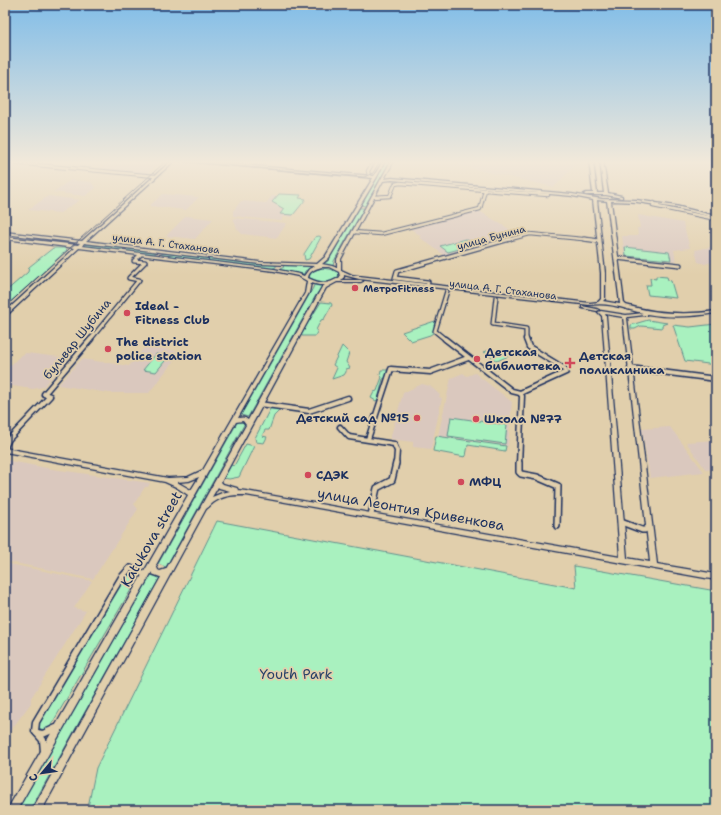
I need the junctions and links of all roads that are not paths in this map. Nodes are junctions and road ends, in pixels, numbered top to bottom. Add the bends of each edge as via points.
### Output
1 (131, 199) edge
2 (361, 199) edge
3 (372, 199) edge
4 (483, 199) edge
5 (595, 199) joint
6 (615, 199) joint
7 (639, 199) edge
8 (609, 200) junction
9 (358, 205) junction
10 (367, 207) junction
11 (716, 217) edge
12 (353, 232) junction
13 (5, 233) edge
14 (25, 236) junction
15 (5, 238) edge
16 (49, 238) junction
17 (20, 240) junction
18 (599, 241) junction
19 (83, 242) junction
20 (43, 243) junction
21 (78, 247) junction
22 (164, 252) junction
23 (140, 255) junction
24 (158, 257) junction
25 (616, 258) junction
26 (277, 263) junction
27 (319, 265) junction
28 (680, 265) dead end
29 (274, 270) junction
30 (340, 271) junction
31 (307, 279) junction
32 (334, 282) junction
33 (427, 286) junction
34 (447, 291) junction
35 (496, 297) junction
36 (597, 303) junction
37 (624, 305) junction
38 (630, 308) junction
39 (599, 311) junction
40 (716, 312) edge
41 (5, 314) edge
42 (629, 315) junction
43 (716, 315) edge
44 (468, 358) junction
45 (630, 368) junction
46 (716, 379) edge
47 (520, 393) junction
48 (348, 398) dead end
49 (259, 404) junction
50 (234, 421) junction
51 (248, 424) junction
52 (340, 427) dead end
53 (7, 439) edge
54 (368, 440) junction
55 (5, 449) edge
56 (206, 469) junction
57 (166, 480) junction
58 (217, 482) junction
59 (246, 493) junction
60 (192, 494) junction
61 (200, 513) junction
62 (371, 515) junction
63 (621, 522) junction
64 (557, 526) dead end
65 (649, 526) junction
66 (624, 560) junction
67 (152, 565) junction
68 (654, 566) junction
69 (168, 571) junction
70 (146, 575) junction
71 (716, 577) edge
72 (60, 725) junction
73 (35, 731) junction
74 (44, 754) junction
75 (12, 810) edge
76 (38, 810) edge

1 - 19 main road
2 - 9 main road
3 - 10 main road
4 - 12 street via 480,210 381,234
5 - 8 main road
5 - 18 main road
6 - 8 main road
6 - 11 main road via 654,203
7 - 11 main road via 673,204
8 - 25 main road
9 - 10 main road
9 - 27 main road
10 - 12 main road
12 - 30 main road via 339,259
13 - 14 main road, улица А. Г. Стаханова
14 - 16 main road, улица А. Г. Стаханова
14 - 17 main road via 18,238
15 - 17 main road, улица А. Г. Стаханова
16 - 19 main road, улица А. Г. Стаханова
16 - 20 main road via 50,241
17 - 20 main road, улица А. Г. Стаханова
18 - 33 street, улица Бунина via 530,234 397,271 395,278 428,282
18 - 36 main road via 603,299
19 - 21 main road
19 - 22 main road, улица А. Г. Стаханова
20 - 21 main road, улица А. Г. Стаханова
21 - 23 main road, улица А. Г. Стаханова
21 - 41 main road
22 - 24 main road
22 - 26 main road, улица А. Г. Стаханова
23 - 24 main road, улица А. Г. Стаханова
23 - 53 street, бульвар Шубина via 134,261 146,262 129,278 139,280 44,394 50,396
24 - 29 main road, улица А. Г. Стаханова
25 - 28 street
25 - 37 main road
26 - 27 main road, улица А. Г. Стаханова
26 - 29 main road via 278,267
27 - 30 main road, улица А. Г. Стаханова
27 - 31 main road via 307,272
29 - 31 main road, улица А. Г. Стаханова via 293,273
30 - 32 main road via 342,277
30 - 33 main road, улица А. Г. Стаханова via 357,278
31 - 32 main road, улица А. Г. Стаханова via 319,284
31 - 50 main road, Katukova street via 307,294
32 - 34 main road, улица А. Г. Стаханова via 356,281
32 - 49 main road via 324,288
33 - 36 main road, улица А. Г. Стаханова
34 - 35 main road, улица А. Г. Стаханова
34 - 44 street via 435,331
35 - 39 main road, улица А. Г. Стаханова
35 - 47 street via 492,324 526,330 529,347 566,372
36 - 37 main road, улица А. Г. Стаханова
36 - 39 main road via 594,308
37 - 38 main road, улица А. Г. Стаханова
38 - 40 main road via 686,314
38 - 42 main road via 633,311
39 - 42 main road, улица А. Г. Стаханова
39 - 63 main road via 604,316 609,360
42 - 43 main road
42 - 45 main road via 625,318
44 - 47 street via 512,391
44 - 54 street via 430,372 391,369
45 - 46 street
45 - 65 main road
47 - 64 street via 522,396 519,472 558,486
48 - 49 street via 309,411
49 - 51 main road
50 - 51 main road via 244,419
50 - 56 main road, Katukova street
51 - 58 main road
52 - 54 street via 349,437
53 - 55 street, бульвар Шубина
54 - 62 street via 394,444 398,452 392,480 377,488
55 - 57 main road
56 - 57 main road via 189,479
56 - 60 main road, Katukova street
57 - 60 main road via 178,484
58 - 59 main road via 221,486
58 - 61 main road
59 - 61 main road, улица Леонтия Кривенкова via 230,492 218,496
59 - 62 main road, улица Леонтия Кривенкова
60 - 67 main road, Katukova street
61 - 69 main road
62 - 66 main road, улица Леонтия Кривенкова
63 - 65 street via 641,530
63 - 66 main road
65 - 68 main road
66 - 68 main road, улица Леонтия Кривенкова
67 - 69 main road via 155,572 160,574
67 - 70 main road, Katukova street
68 - 71 main road
69 - 76 main road
70 - 72 main road, Katukova street
70 - 73 street via 130,568 121,578 36,722
72 - 73 street via 43,734
72 - 74 main road, Katukova street
73 - 74 street via 43,740
74 - 75 main road, Katukova street

